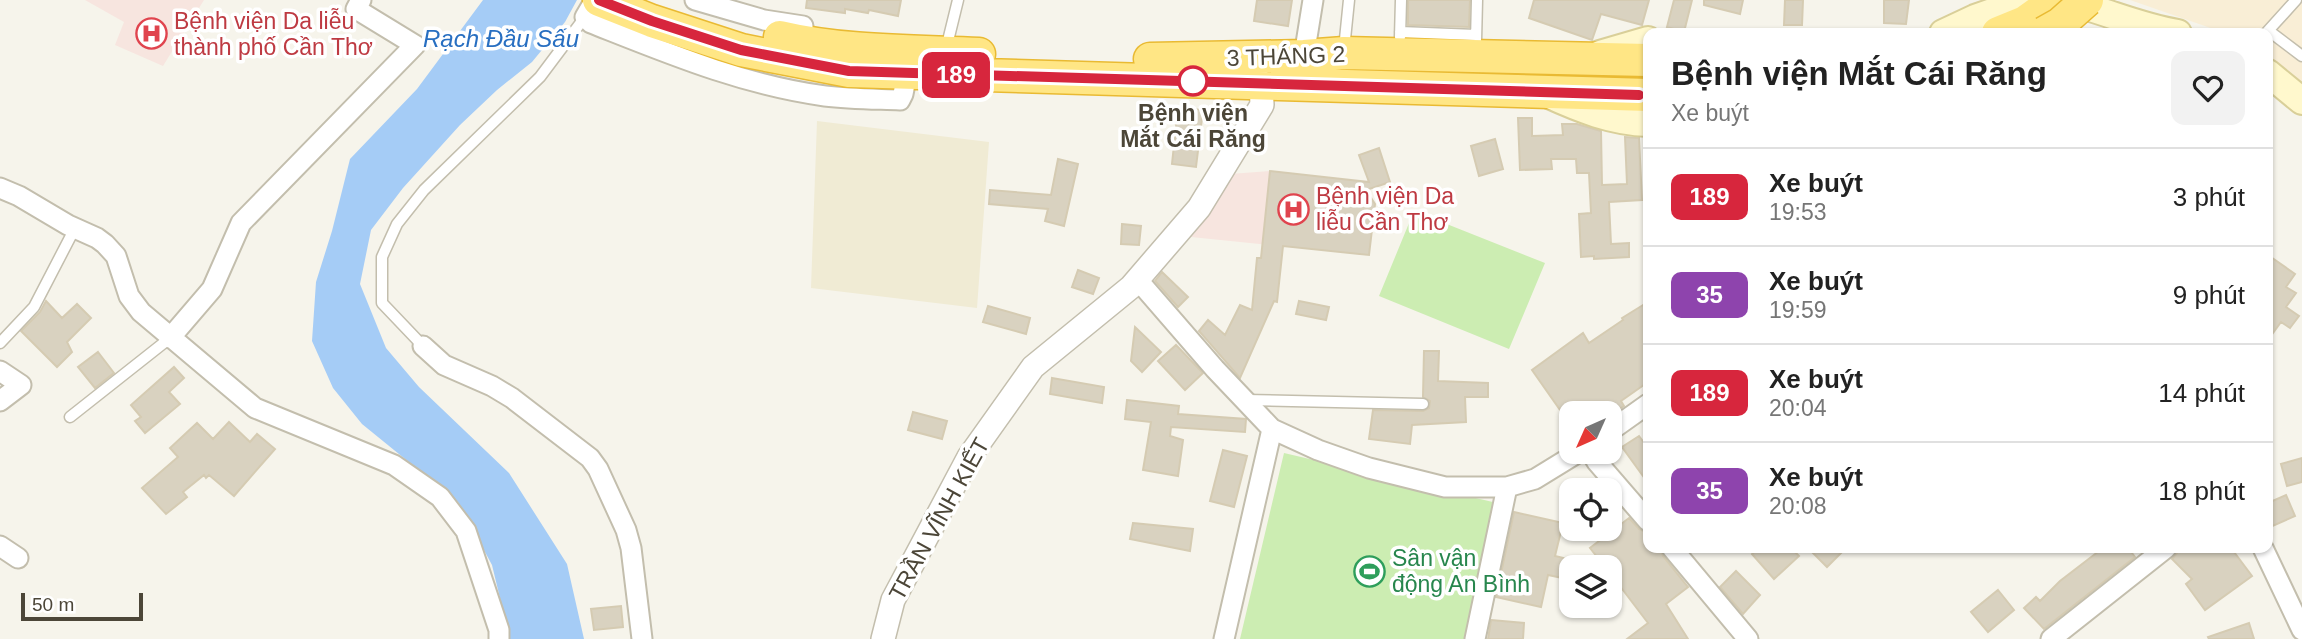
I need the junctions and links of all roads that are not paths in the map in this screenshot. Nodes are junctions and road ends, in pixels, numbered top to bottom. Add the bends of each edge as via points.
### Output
1 (361, 0) edge
2 (650, 0) edge
3 (695, 0) edge
4 (958, 0) edge
5 (1313, 0) edge
6 (1349, 0) edge
7 (1401, 0) edge
8 (1477, 0) edge
9 (2026, 0) edge
10 (2057, 0) edge
11 (2087, 0) edge
12 (2296, 0) edge
13 (593, 6) edge
14 (1954, 28) edge
15 (2010, 28) edge
16 (2052, 28) edge
17 (2149, 28) edge
18 (2271, 28) edge
19 (2273, 36) edge
20 (1399, 43) junction
21 (1476, 46) junction
22 (794, 51) junction
23 (946, 52) junction
24 (1344, 53) junction
25 (1643, 53) edge
26 (1304, 56) junction
27 (2302, 56) edge
28 (900, 62) junction
29 (2273, 77) edge
30 (1261, 82) junction
31 (2302, 102) edge
32 (1643, 104) edge
33 (0, 188) edge
34 (75, 228) junction
35 (1137, 279) junction
36 (170, 338) junction
37 (0, 343) edge
38 (423, 346) joint
39 (0, 370) edge
40 (1244, 400) junction
41 (0, 401) edge
42 (1423, 404) dead end
43 (1643, 408) edge
44 (70, 417) dead end
45 (1622, 422) edge
46 (1272, 429) junction
47 (1559, 464) edge
48 (1599, 464) edge
49 (1507, 487) junction
50 (1643, 515) edge
51 (0, 547) edge
52 (1676, 553) edge
53 (2160, 553) edge
54 (2265, 553) edge
55 (18, 558) dead end
56 (2302, 629) edge
57 (499, 639) edge
58 (642, 639) edge
59 (883, 639) edge
60 (1224, 639) edge
61 (1475, 639) edge
62 (1748, 639) edge
63 (2051, 639) edge

1 - 36 street via 356,9 415,45 241,223 212,289
2 - 22 highway, 3 THÁNG 2
3 - 28 street via 764,20 884,38
4 - 23 lane
5 - 26 street
6 - 24 lane
7 - 20 lane
8 - 21 lane
9 - 14 main road
10 - 15 highway
10 - 17 main road
11 - 16 highway, bridge
12 - 18 lane
13 - 22 highway, 3 THÁNG 2 via 741,50
13 - 28 street via 591,23 678,58 760,83 827,96 900,100
13 - 38 lane via 540,77 424,190 397,224 383,257 382,303
19 - 27 lane
20 - 21 highway, 3 THÁNG 2
20 - 24 highway, 3 THÁNG 2
21 - 25 highway, 3 THÁNG 2 via 1584,58
22 - 28 highway, 3 THÁNG 2
23 - 26 highway, 3 THÁNG 2 via 1138,60
23 - 28 highway, 3 THÁNG 2
24 - 26 highway, 3 THÁNG 2
28 - 30 highway, 3 THÁNG 2
29 - 31 main road
30 - 32 highway, 3 THÁNG 2 via 1539,91
30 - 35 street, TRẦN VĨNH KIẾT via 1262,105 1199,208
33 - 34 street
34 - 36 street via 112,250 128,296
34 - 37 lane via 34,307
35 - 40 street
35 - 59 street, TRẦN VĨNH KIẾT via 1032,367 969,457 893,600
36 - 44 lane
36 - 57 street via 255,408 394,465 439,497 466,531
38 - 58 street via 444,365 512,398 590,458 626,530
39 - 41 street via 22,385
40 - 42 lane
40 - 46 street
43 - 45 street
46 - 49 street via 1369,468 1445,487
46 - 60 street
47 - 49 street via 1535,479
48 - 50 street
49 - 61 street
51 - 55 street
52 - 62 street
53 - 63 street
54 - 56 street

